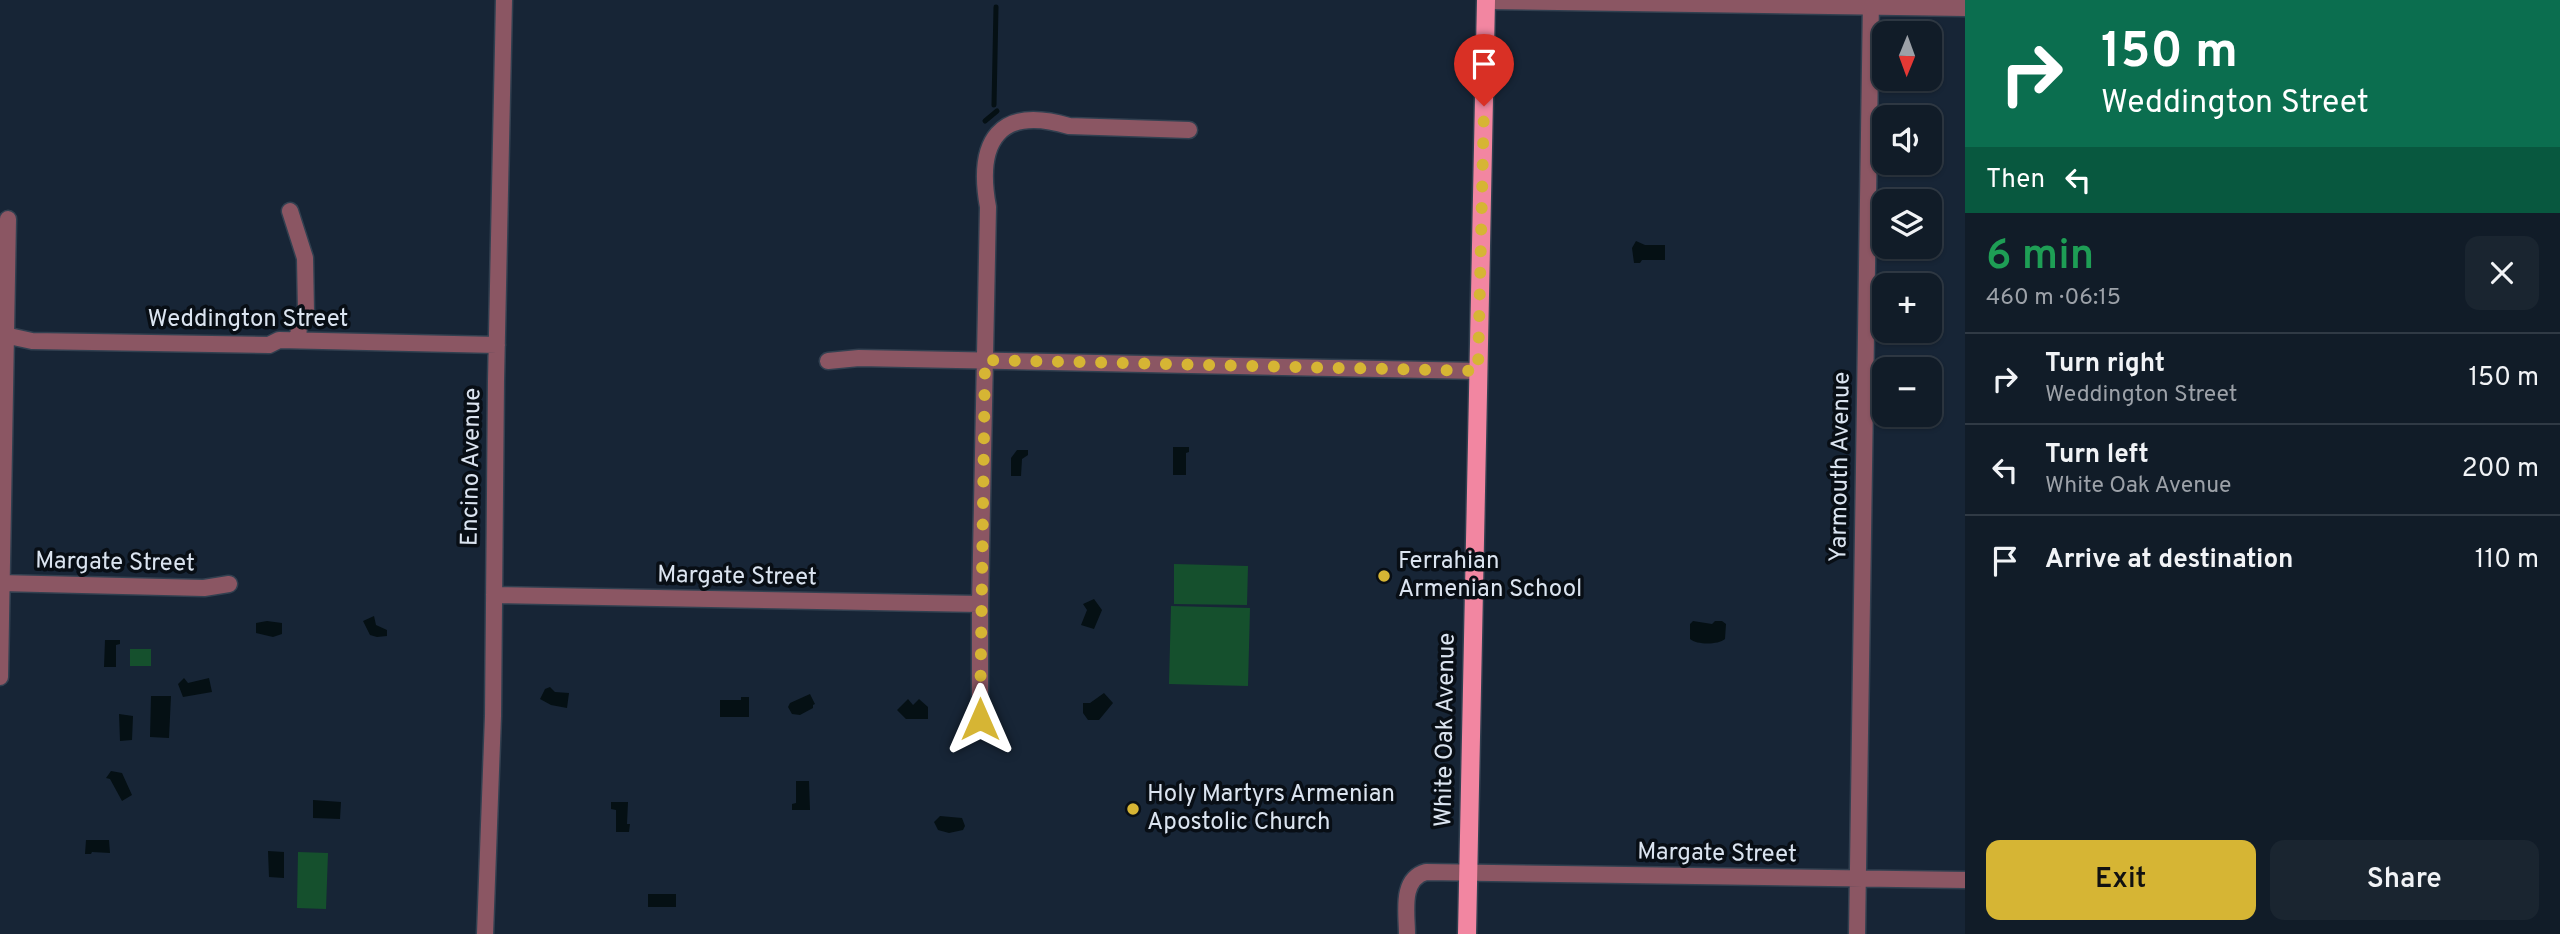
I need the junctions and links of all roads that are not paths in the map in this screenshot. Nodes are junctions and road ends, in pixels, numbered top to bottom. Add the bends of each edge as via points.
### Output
1 (504, 0) edge
2 (1486, 0) edge
3 (1871, 3) edge
4 (1965, 8) edge
5 (1189, 130) dead end
6 (290, 211) dead end
7 (8, 219) dead end
8 (306, 313) junction
9 (3, 335) edge
10 (298, 340) junction
11 (315, 341) junction
12 (497, 345) junction
13 (985, 360) junction
14 (828, 361) dead end
15 (1478, 371) junction
16 (1, 583) edge
17 (229, 583) dead end
18 (494, 595) junction
19 (980, 604) junction
20 (0, 677) edge
21 (980, 719) dead end
22 (1468, 873) junction
23 (1858, 878) junction
24 (1965, 880) edge
25 (485, 934) edge
26 (1407, 934) edge
27 (1467, 934) edge
28 (1857, 934) edge

1 - 12 street, Encino Avenue
2 - 3 street
2 - 15 main road, White Oak Avenue
3 - 4 street
3 - 23 street, Yarmouth Avenue
5 - 13 street via 1029,120 998,133 984,167 988,206
6 - 8 street via 305,258
7 - 9 street
8 - 10 street
8 - 11 street via 315,326
9 - 10 street, Weddington Street via 32,341 269,345
9 - 16 street
10 - 11 street, Weddington Street
11 - 12 street, Weddington Street
12 - 18 street, Encino Avenue
13 - 14 street
13 - 15 street
13 - 19 street
15 - 22 main road, White Oak Avenue
16 - 17 street, Margate Street via 204,588
16 - 20 street
18 - 19 street, Margate Street
18 - 25 street, Encino Avenue
19 - 21 street
22 - 23 street, Margate Street
22 - 26 street via 1417,874 1407,894
22 - 27 main road, White Oak Avenue
23 - 24 street, Margate Street
23 - 28 street, Yarmouth Avenue

